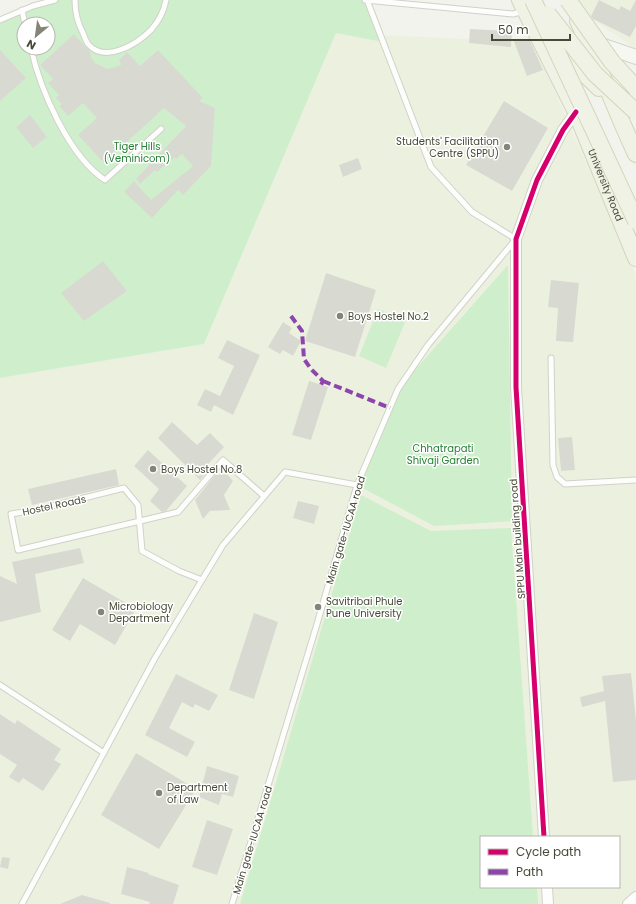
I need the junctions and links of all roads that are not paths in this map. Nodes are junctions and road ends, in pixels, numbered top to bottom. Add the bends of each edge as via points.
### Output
1 (55, 0) edge
2 (75, 0) edge
3 (166, 0) edge
4 (364, 0) edge
5 (367, 0) edge
6 (537, 0) edge
7 (568, 0) edge
8 (527, 7) edge
9 (22, 10) junction
10 (23, 16) edge
11 (577, 19) junction
12 (0, 20) edge
13 (590, 46) junction
14 (33, 56) edge
15 (636, 57) edge
16 (636, 87) edge
17 (610, 99) junction
18 (576, 112) junction
19 (636, 112) edge
20 (636, 122) edge
21 (161, 129) dead end
22 (636, 154) edge
23 (636, 221) edge
24 (516, 239) junction
25 (636, 258) edge
26 (551, 358) dead end
27 (636, 480) edge
28 (357, 485) junction
29 (264, 496) junction
30 (140, 522) junction
31 (202, 580) junction
32 (0, 684) edge
33 (104, 753) junction
34 (544, 836) edge
35 (547, 888) edge
36 (636, 897) edge
37 (22, 904) edge
38 (232, 904) edge
39 (548, 904) edge
40 (628, 904) edge

1 - 9 lane
2 - 3 lane via 75,13 89,44 102,51 118,52 151,30 164,10
4 - 5 lane
5 - 8 lane via 513,14
5 - 24 lane via 431,167 472,212
6 - 19 main road, bridge via 590,68
7 - 11 main road
7 - 16 main road, bridge via 612,62
8 - 17 main road
8 - 18 main road, University Road
8 - 23 main road, bridge
9 - 10 lane
9 - 12 lane
11 - 13 main road
11 - 15 main road via 601,45
13 - 16 main road
13 - 17 main road
14 - 21 lane via 56,118 74,148 97,175 105,180
17 - 20 main road
17 - 22 main road
18 - 24 street, SPPU Main building road via 563,130 537,180
18 - 25 main road, University Road
24 - 28 lane, Main gate-IUCAA road via 428,345 398,389
24 - 34 street, SPPU Main building road via 516,387
26 - 27 lane via 553,465 557,477 565,484
28 - 29 lane via 285,472
28 - 38 lane, Main gate-IUCAA road
29 - 30 lane, Hostel Roads via 223,460 178,512
29 - 31 lane via 223,545
30 - 30 lane, Hostel Roads via 18,550 11,514 124,488 138,505
30 - 31 lane via 142,551
31 - 33 lane via 155,658
32 - 33 lane
33 - 37 lane
35 - 39 street
36 - 40 street

